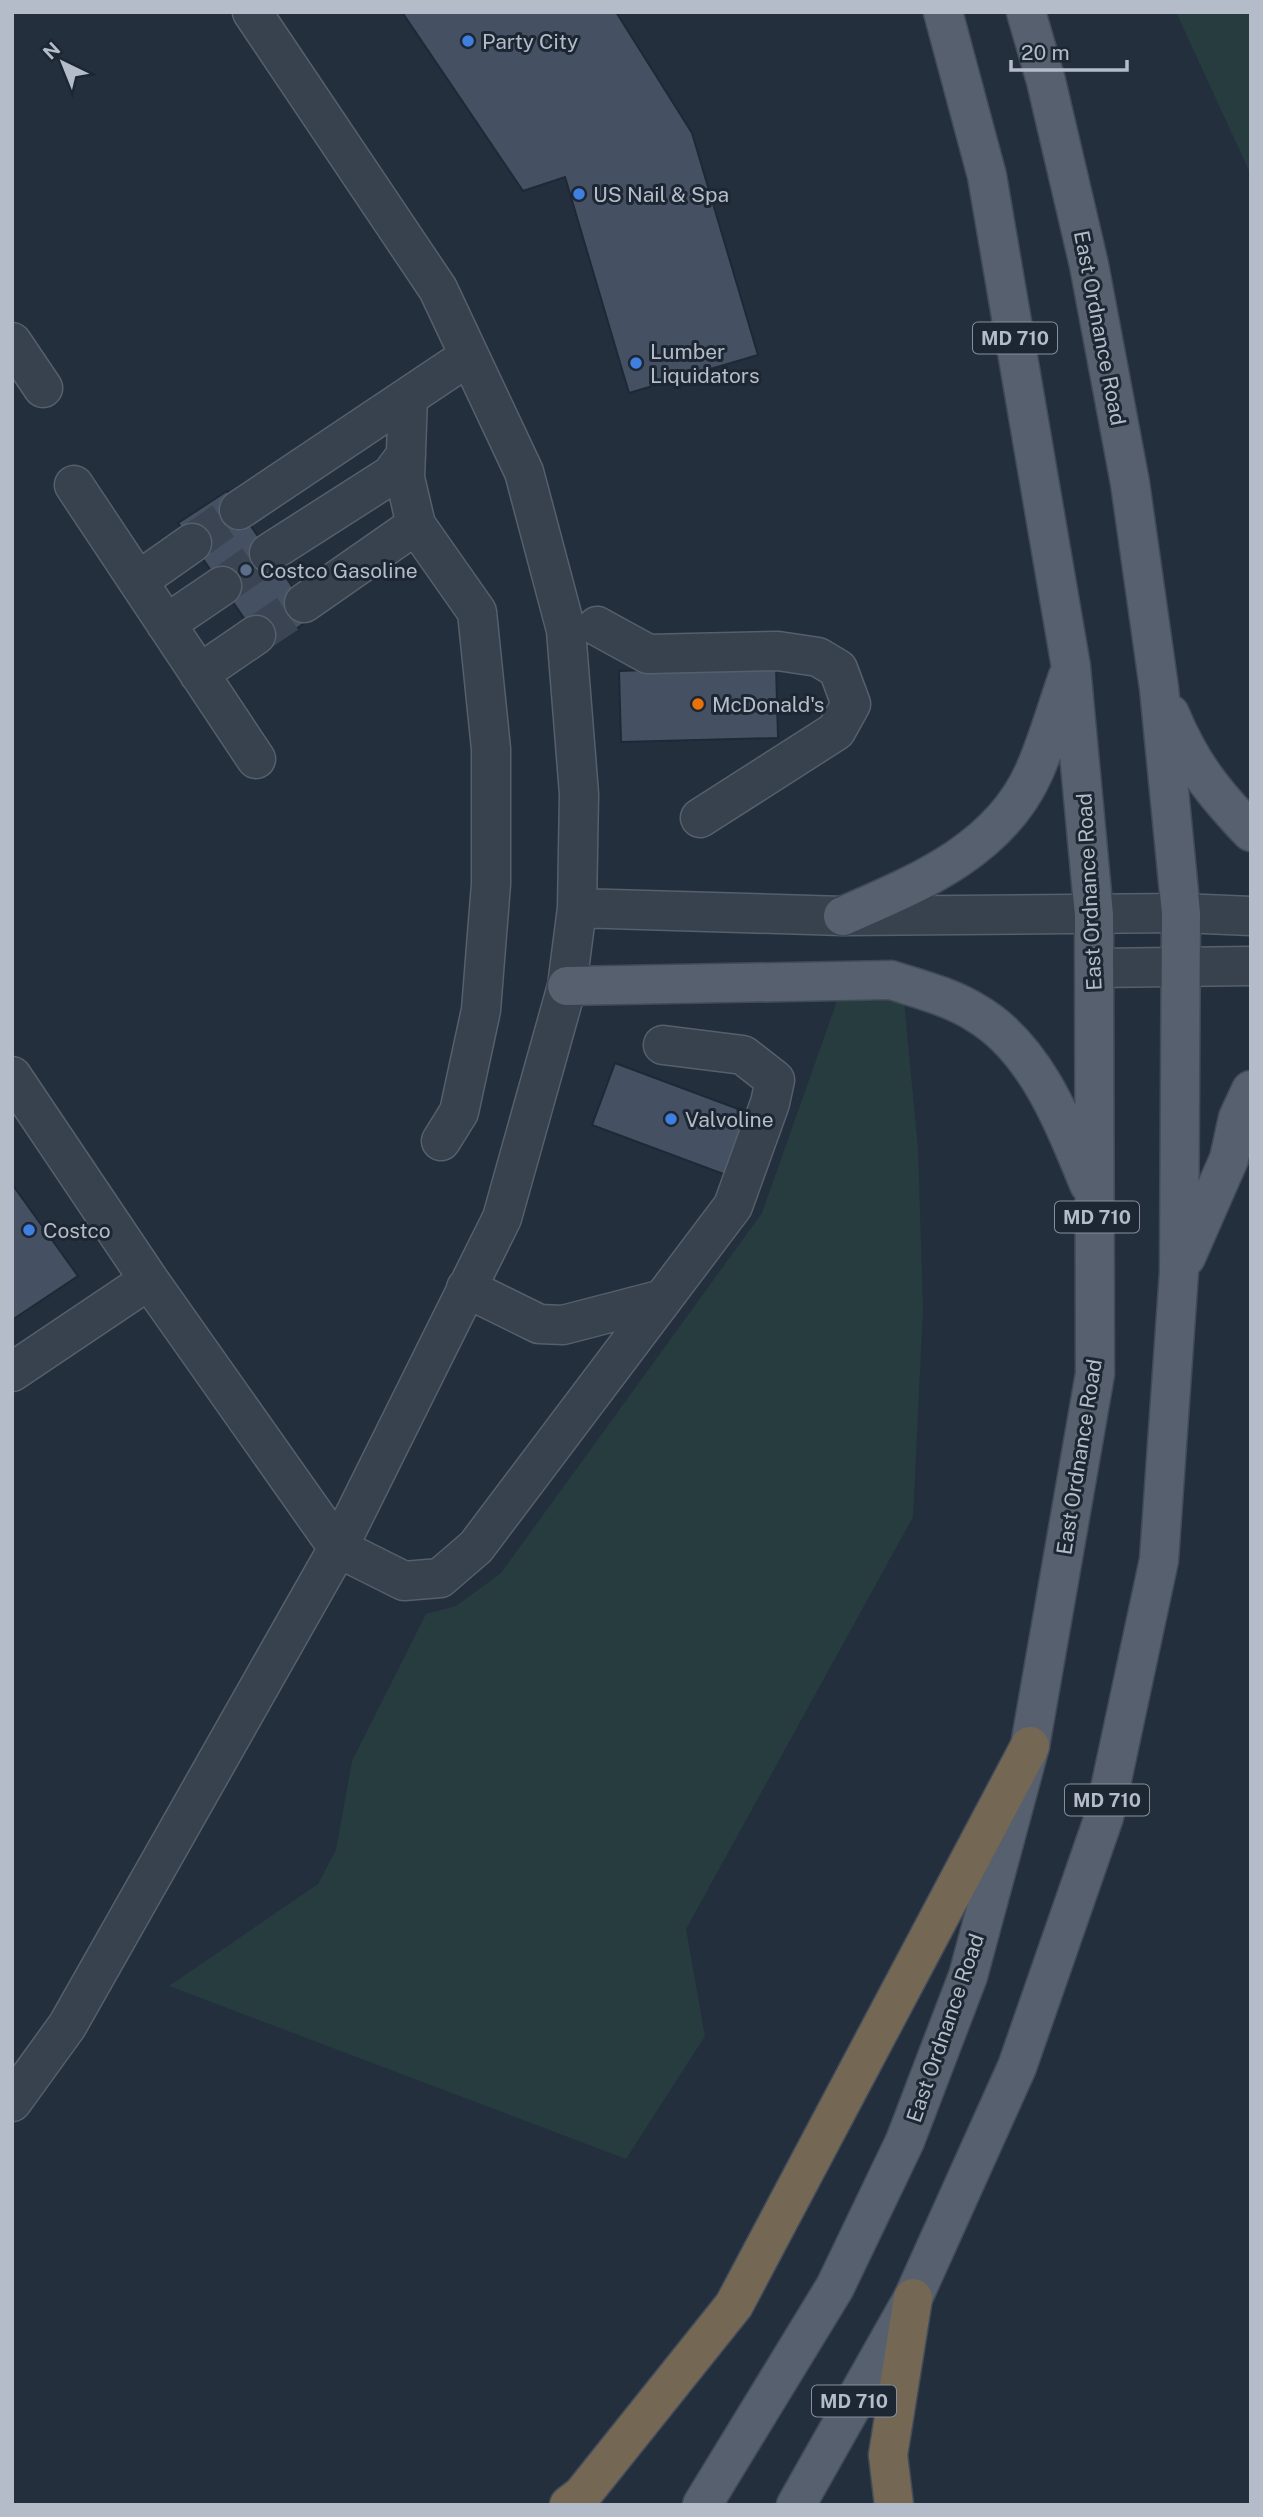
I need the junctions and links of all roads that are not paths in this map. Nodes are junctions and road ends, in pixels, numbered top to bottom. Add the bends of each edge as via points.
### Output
1 (251, 12) edge
2 (943, 12) edge
3 (1026, 12) edge
4 (12, 342) edge
5 (469, 356) junction
6 (43, 388) dead end
7 (408, 397) junction
8 (406, 455) junction
9 (74, 485) dead end
10 (239, 510) tunnel mouth
11 (416, 525) junction
12 (192, 543) tunnel mouth
13 (269, 553) tunnel mouth
14 (138, 582) junction
15 (222, 586) tunnel mouth
16 (304, 603) tunnel mouth
17 (166, 624) junction
18 (597, 626) dead end
19 (256, 635) tunnel mouth
20 (1071, 667) junction
21 (199, 674) junction
22 (1158, 688) junction
23 (256, 759) dead end
24 (700, 818) dead end
25 (1251, 832) edge
26 (577, 908) junction
27 (1181, 913) junction
28 (1094, 915) junction
29 (842, 916) junction
30 (1251, 916) edge
31 (1251, 965) edge
32 (1181, 966) junction
33 (1094, 968) junction
34 (567, 986) junction
35 (663, 1045) dead end
36 (12, 1076) edge
37 (1251, 1090) edge
38 (441, 1141) dead end
39 (1097, 1205) junction
40 (1179, 1272) junction
41 (149, 1280) junction
42 (467, 1288) junction
43 (663, 1299) junction
44 (12, 1372) edge
45 (338, 1548) junction
46 (1030, 1746) junction
47 (12, 2102) edge
48 (913, 2298) junction
49 (569, 2505) edge
50 (702, 2505) edge
51 (796, 2505) edge
52 (894, 2505) edge

1 - 5 street via 438,289
2 - 20 main road, East Ordnance Road / MD 710 via 988,176
3 - 22 main road, East Ordnance Road / MD 710 via 1088,265 1130,484
4 - 6 street
5 - 7 street
5 - 26 street via 524,472 566,630 579,794
7 - 8 street
7 - 10 street
8 - 11 street via 405,478
8 - 13 street via 391,475
9 - 14 street
11 - 16 street
11 - 38 street via 477,612 491,749 491,884 481,1010 459,1112
12 - 14 street
14 - 17 street
15 - 17 street
17 - 21 street
18 - 24 street via 648,654 778,651 818,657 838,669 850,704 836,731
19 - 21 street
20 - 28 main road, East Ordnance Road / MD 710
20 - 29 main road via 1034,773 1006,816 971,850 930,878
21 - 23 street
22 - 25 main road via 1181,742 1207,786
22 - 27 main road, East Ordnance Road / MD 710
26 - 29 street
26 - 34 street
27 - 28 street
27 - 30 street
27 - 32 main road, East Ordnance Road / MD 710
28 - 29 street
28 - 33 main road, East Ordnance Road / MD 710
31 - 32 street
32 - 33 street
32 - 40 main road, East Ordnance Road / MD 710
33 - 39 main road, East Ordnance Road / MD 710
34 - 39 main road via 891,980 932,993 977,1013 1011,1043 1039,1077
34 - 42 street via 502,1219
35 - 43 street via 743,1055 775,1080 733,1206
36 - 41 street
37 - 40 main road via 1228,1159
39 - 46 main road, East Ordnance Road / MD 710 via 1096,1374
40 - 48 main road, East Ordnance Road / MD 710 via 1159,1560 1104,1817 1017,2067
41 - 44 street
41 - 45 street
42 - 43 street via 539,1324 563,1325
42 - 45 street
43 - 45 street via 492,1527 440,1578 404,1581
45 - 47 street via 73,2016
46 - 49 highway via 734,2305 582,2495
46 - 50 main road, East Ordnance Road / MD 710 via 968,1976 905,2141 835,2287
48 - 51 main road, East Ordnance Road / MD 710
48 - 52 highway via 888,2455

